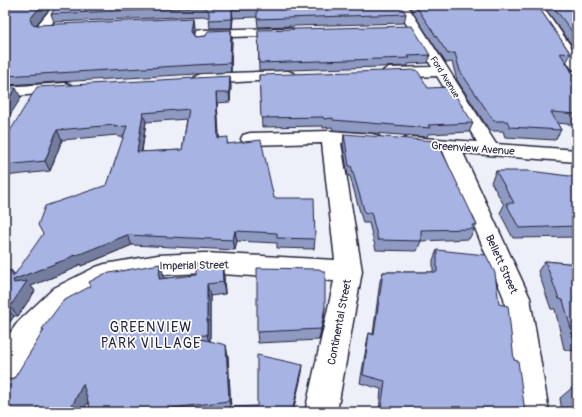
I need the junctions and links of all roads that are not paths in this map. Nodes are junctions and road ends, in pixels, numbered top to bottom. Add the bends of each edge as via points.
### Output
1 (60, 5) edge
2 (401, 5) edge
3 (536, 5) edge
4 (56, 27) edge
5 (415, 28) junction
6 (400, 29) edge
7 (304, 31) edge
8 (202, 32) dead end
9 (577, 66) edge
10 (441, 71) junction
11 (373, 73) edge
12 (305, 76) edge
13 (190, 80) edge
14 (82, 87) edge
15 (36, 90) junction
16 (5, 92) edge
17 (24, 109) edge
18 (331, 137) junction
19 (250, 139) dead end
20 (450, 146) junction
21 (490, 149) junction
22 (577, 156) edge
23 (350, 271) junction
24 (5, 366) edge
25 (321, 412) edge
26 (533, 412) edge

1 - 4 street via 41,28
2 - 5 street, Ford Avenue
3 - 9 street
5 - 6 street
5 - 10 street, Ford Avenue
7 - 8 street
10 - 11 street
10 - 21 street, Ford Avenue
12 - 13 street
14 - 15 street
15 - 16 street
15 - 17 street
18 - 19 street, Greenview Avenue
18 - 20 street, Greenview Avenue
18 - 23 street, Continental Street
20 - 21 street, Greenview Avenue
20 - 26 street, Bellett Street via 517,298
21 - 22 street, Greenview Avenue
23 - 24 street, Imperial Street via 206,263 158,265 105,274 63,296 28,331
23 - 25 street, Continental Street

